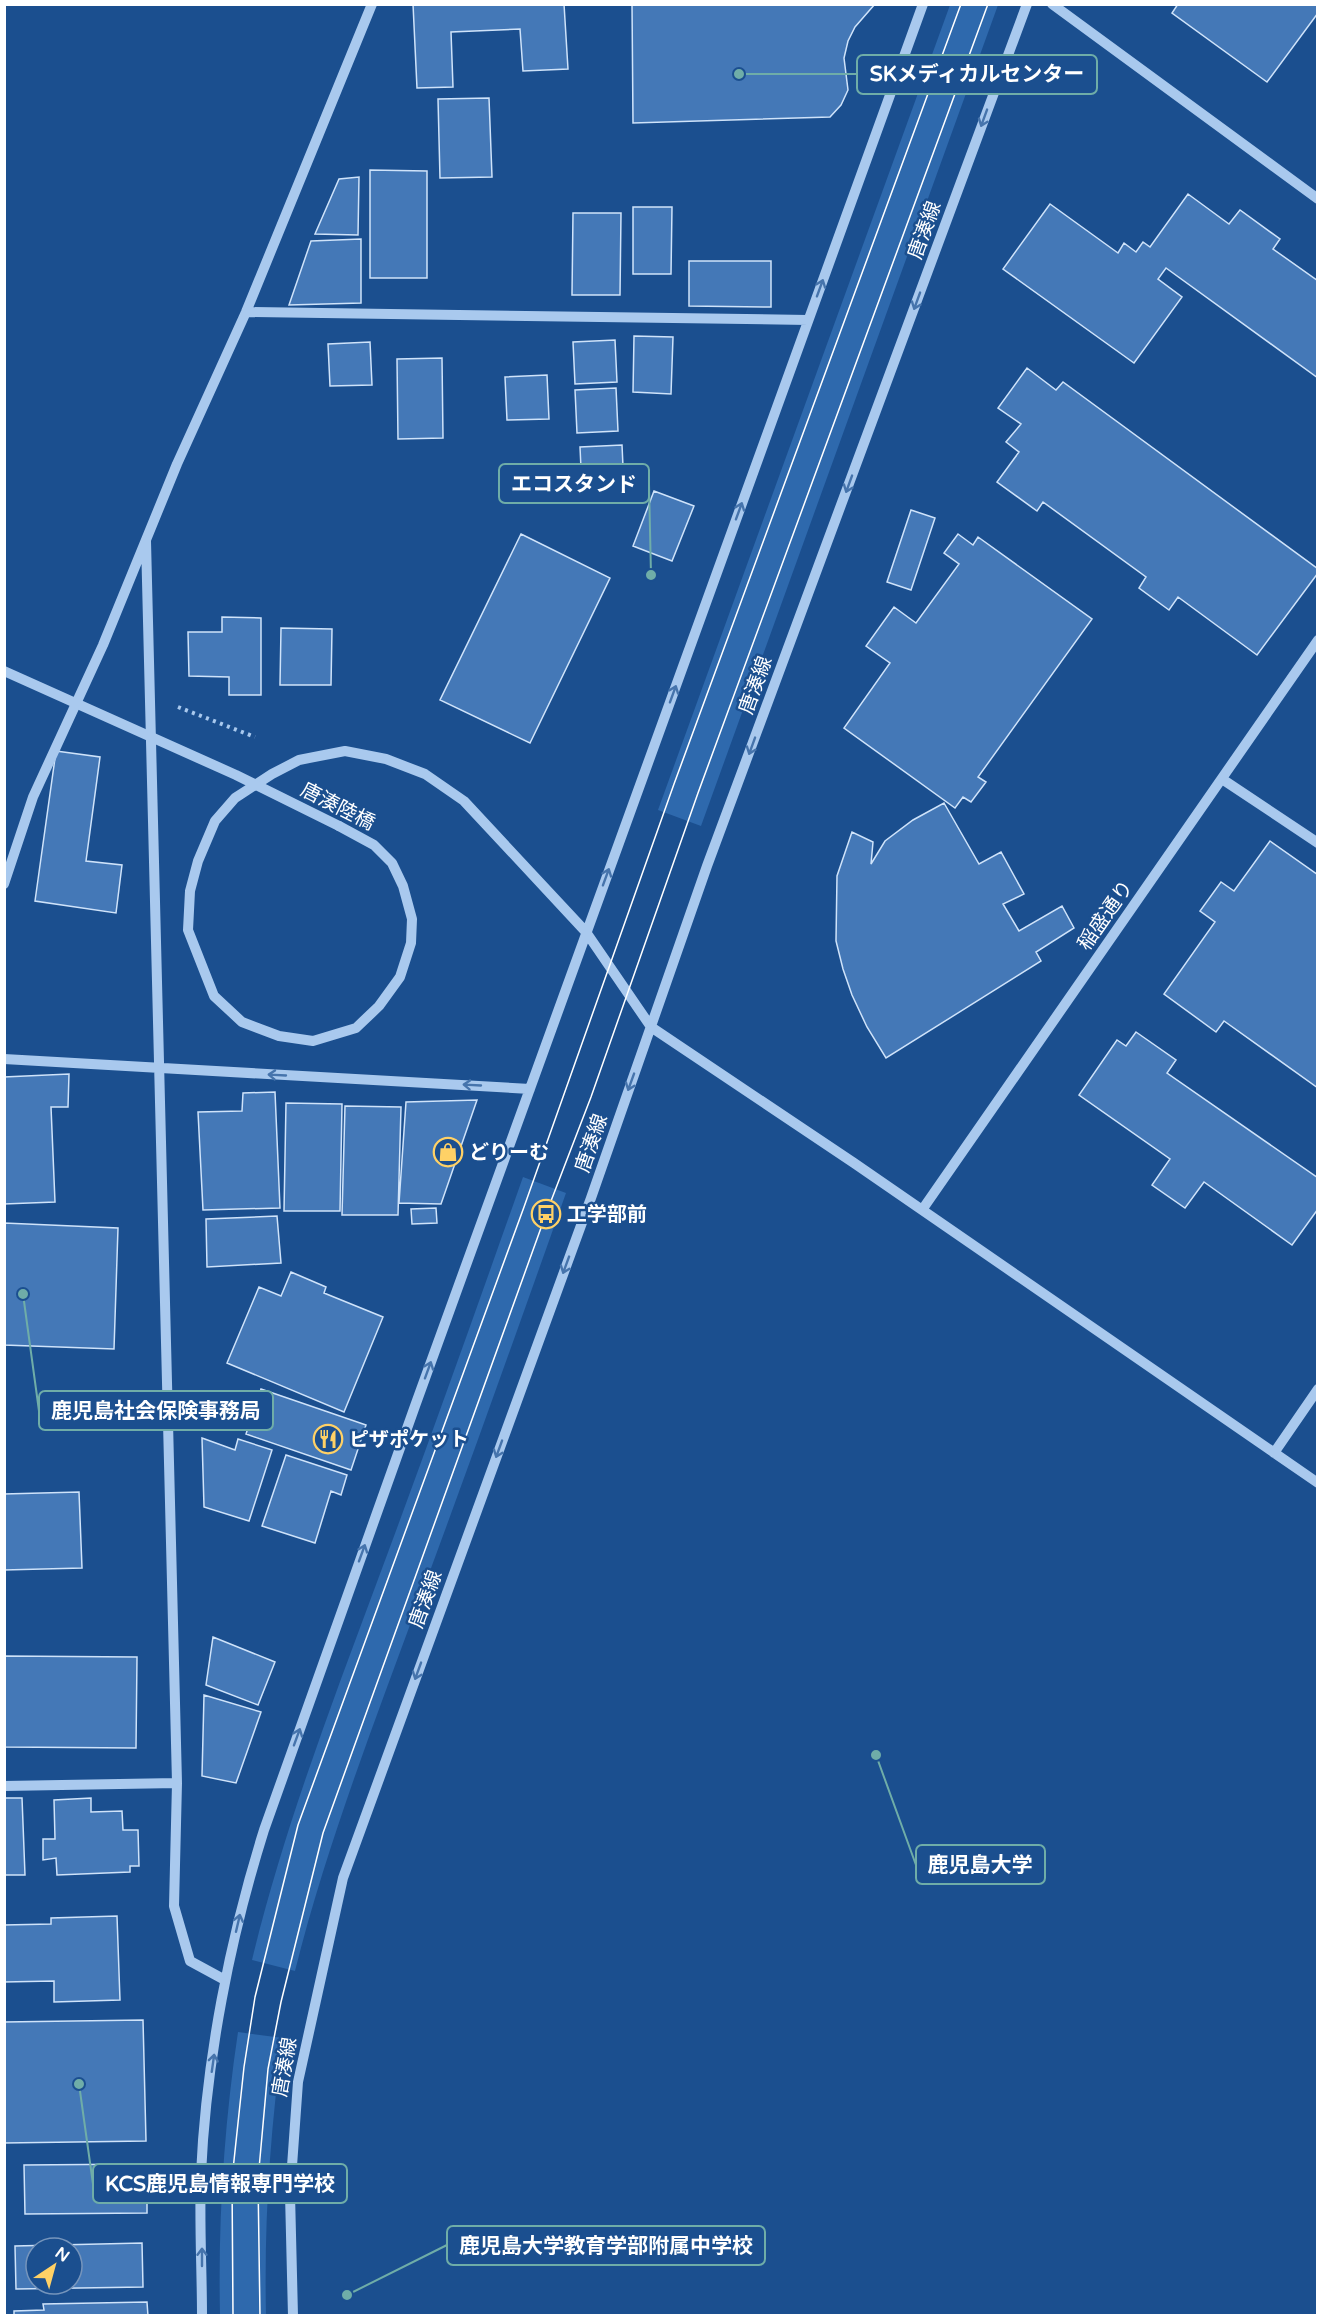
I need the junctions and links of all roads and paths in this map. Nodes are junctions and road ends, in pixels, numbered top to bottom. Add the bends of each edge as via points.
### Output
1 (372, 4) edge
2 (922, 4) edge
3 (1026, 4) edge
4 (1052, 4) edge
5 (1317, 199) edge
6 (246, 312) junction
7 (808, 320) junction
8 (146, 541) junction
9 (1317, 640) edge
10 (4, 671) edge
11 (150, 696) junction
12 (255, 737) dead end
13 (1222, 779) junction
14 (1317, 843) edge
15 (4, 884) edge
16 (586, 932) junction
17 (651, 1027) junction
18 (4, 1059) edge
19 (159, 1069) junction
20 (530, 1089) junction
21 (922, 1210) junction
22 (1317, 1389) edge
23 (1274, 1453) junction
24 (1317, 1483) edge
25 (177, 1783) junction
26 (4, 1786) edge
27 (225, 1980) junction
28 (202, 2316) edge
29 (293, 2316) edge

1 - 6 street
7 -> 2 street
3 -> 17 street, 唐湊線
4 - 5 street
6 - 7 street
6 - 8 street
16 -> 7 street
8 - 11 street
8 - 15 street via 33,796
9 - 13 street, 稲盛通り
10 - 16 street, 唐湊陸橋, bridge via 237,776 339,826 374,845 392,863 412,919 411,943 400,977 379,1006 356,1028 313,1041 279,1036 242,1022 214,996 201,968 188,930 190,891 215,821 236,798 272,774 299,760 345,751 386,759 425,774 464,801
11 - 12 path
11 - 19 street
13 - 14 street
13 - 21 street, 稲盛通り
16 - 17 street, 唐湊陸橋
16 - 20 street
17 - 21 street
17 -> 29 street, 唐湊線 via 342,1878 298,2082 290,2194
18 - 19 street
20 -> 19 street
19 - 25 street
27 -> 20 street via 264,1830
21 - 23 street
22 - 23 street
23 - 24 street
25 - 26 street
25 - 27 street via 174,1906 190,1961
28 -> 27 street via 201,2174

